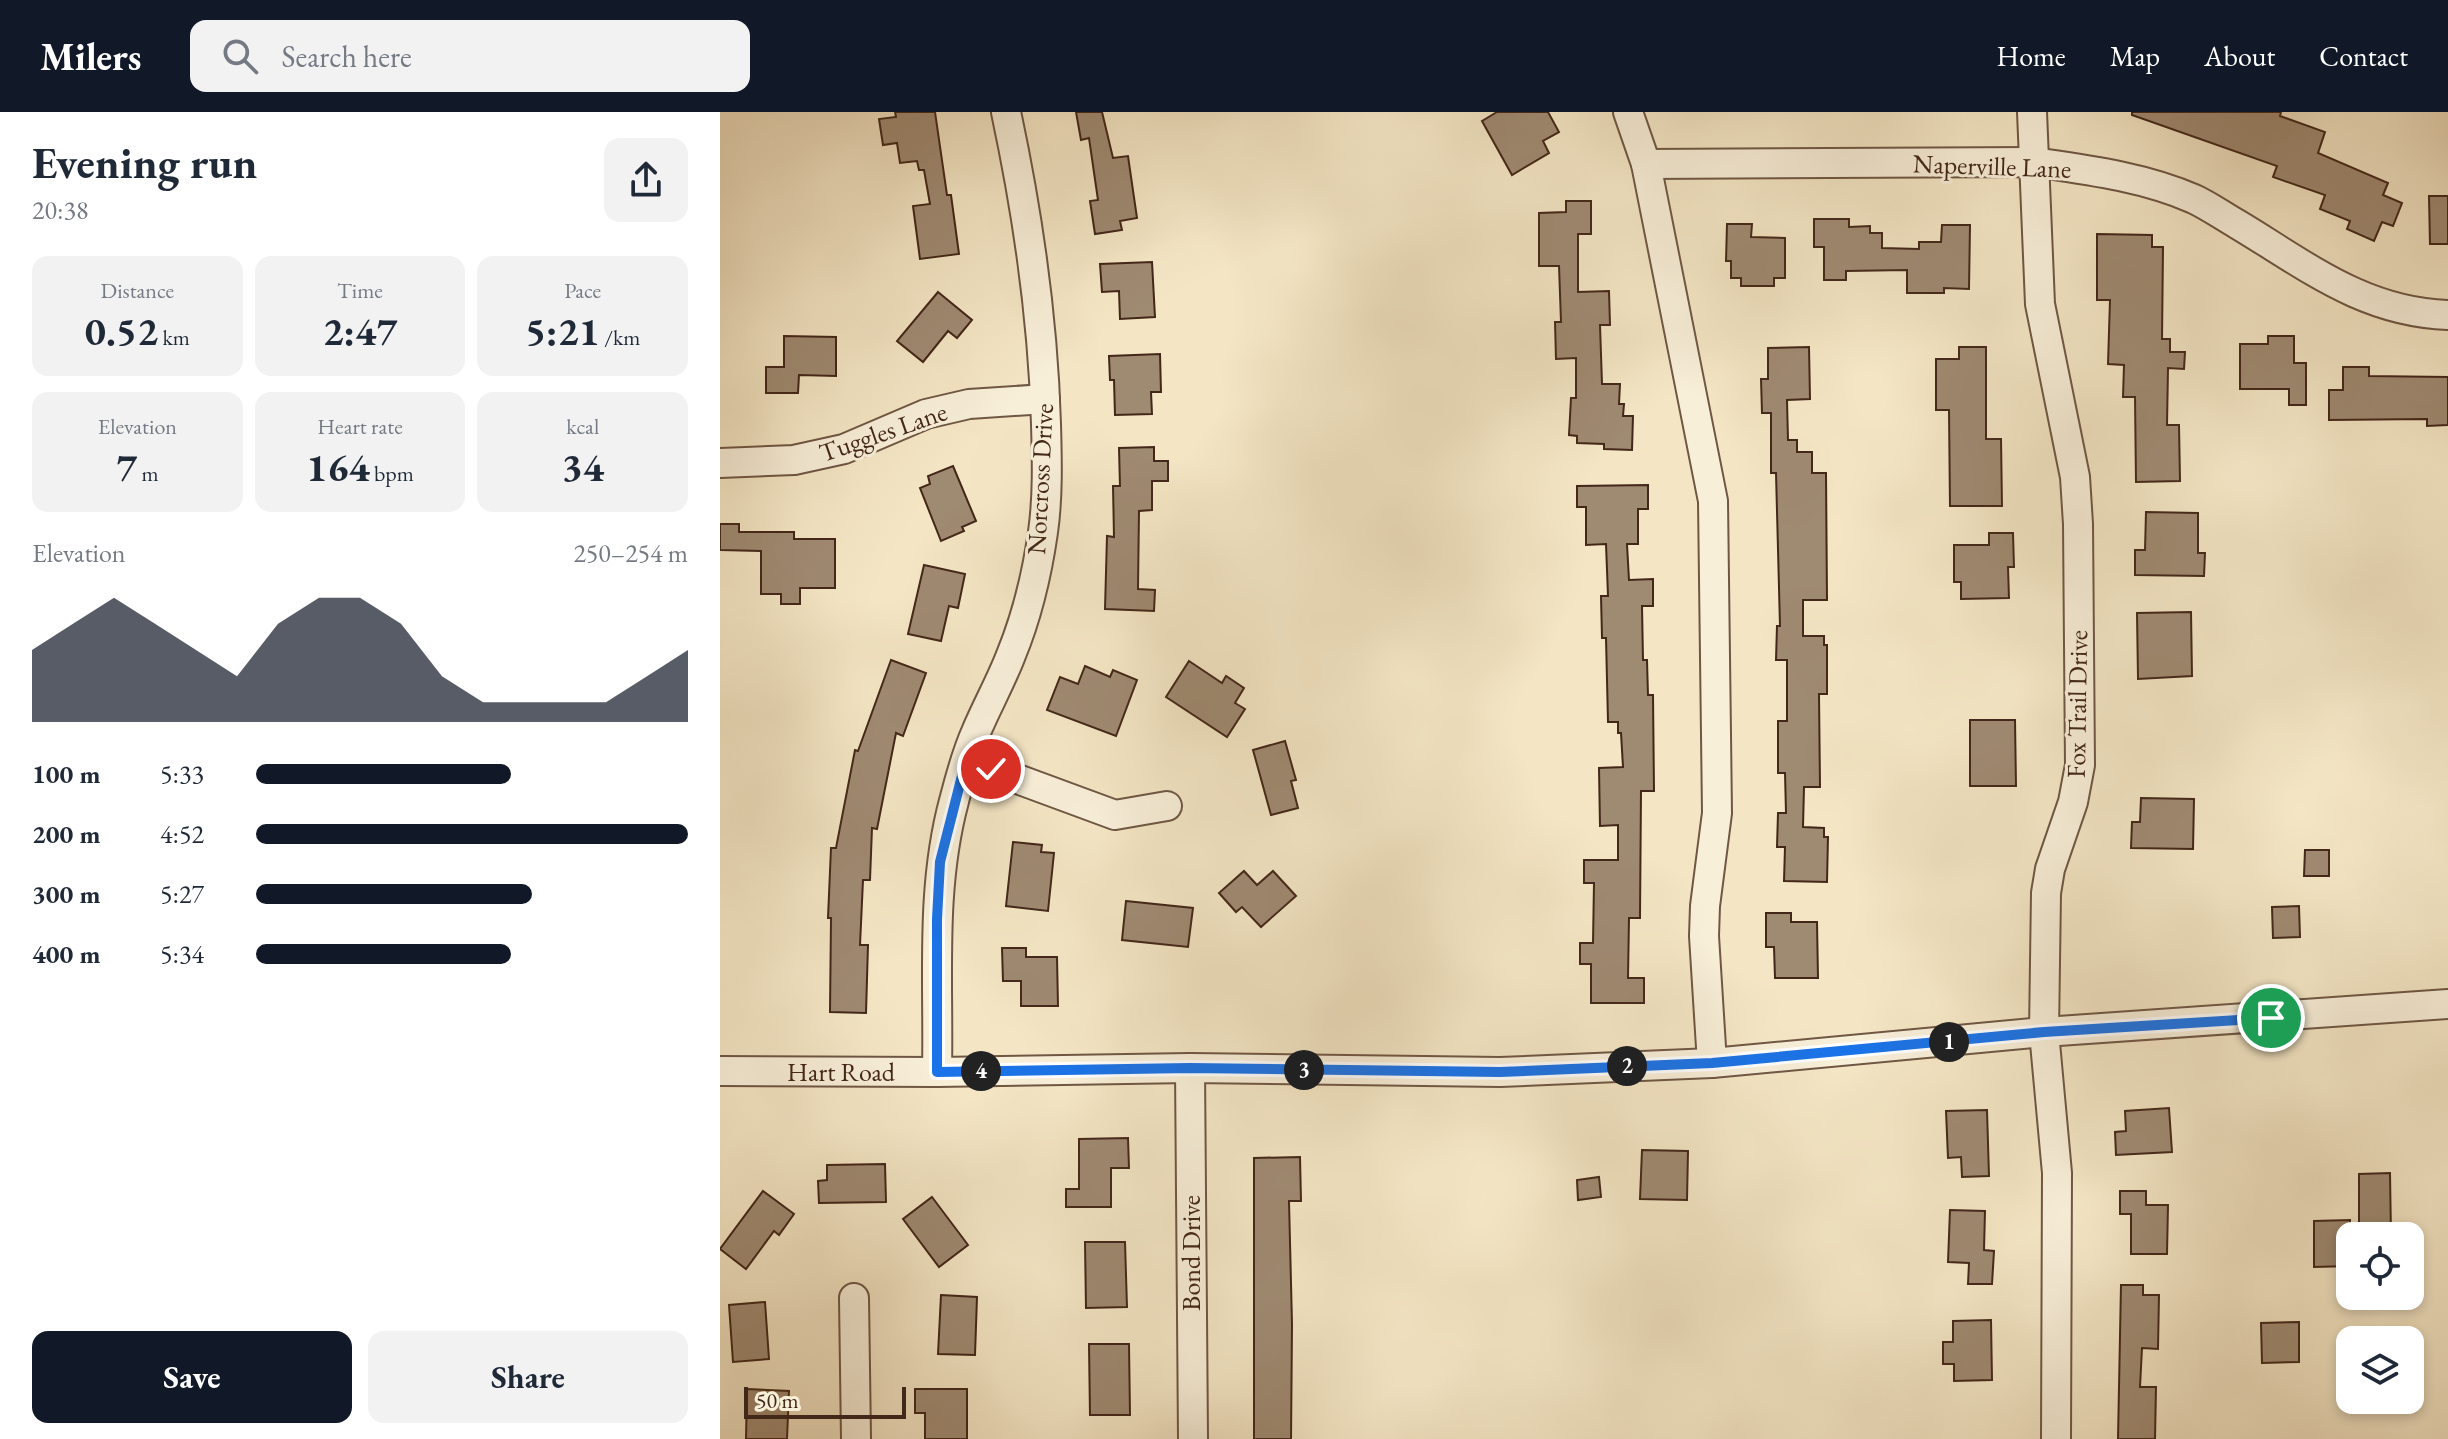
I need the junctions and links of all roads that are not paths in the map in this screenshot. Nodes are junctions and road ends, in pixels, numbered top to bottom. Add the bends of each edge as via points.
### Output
1 (1006, 112) edge
2 (1628, 112) edge
3 (2032, 112) edge
4 (2033, 162) junction
5 (1646, 164) junction
6 (2448, 315) edge
7 (1045, 399) junction
8 (720, 463) edge
9 (966, 760) junction
10 (1167, 806) dead end
11 (2448, 1004) edge
12 (2044, 1032) junction
13 (1712, 1063) junction
14 (1190, 1068) junction
15 (720, 1071) edge
16 (937, 1072) junction
17 (854, 1298) dead end
18 (856, 1439) edge
19 (1193, 1439) edge
20 (2056, 1439) edge

1 - 7 street, Norcross Drive via 1037,289
2 - 5 street
3 - 4 street, Fox Trail Drive
4 - 5 street, Naperville Lane
4 - 6 street, Naperville Lane via 2146,182 2196,200 2342,288 2397,309
4 - 12 street, Fox Trail Drive via 2040,304 2075,477 2079,554 2080,765 2046,893
5 - 13 street via 1713,501 1717,813 1704,936
7 - 8 street, Tuggles Lane via 969,404 926,414 844,449 794,460
7 - 9 street, Norcross Drive via 1043,530 1031,593 1012,654
9 - 10 street via 1115,815
9 - 16 street, Norcross Drive via 940,862
11 - 12 street, Hart Road
12 - 13 street, Hart Road
12 - 20 street, Fox Trail Drive via 2057,1173
13 - 14 street, Hart Road via 1500,1072
14 - 16 street, Hart Road
14 - 19 street, Bond Drive
15 - 16 street, Hart Road
17 - 18 street

